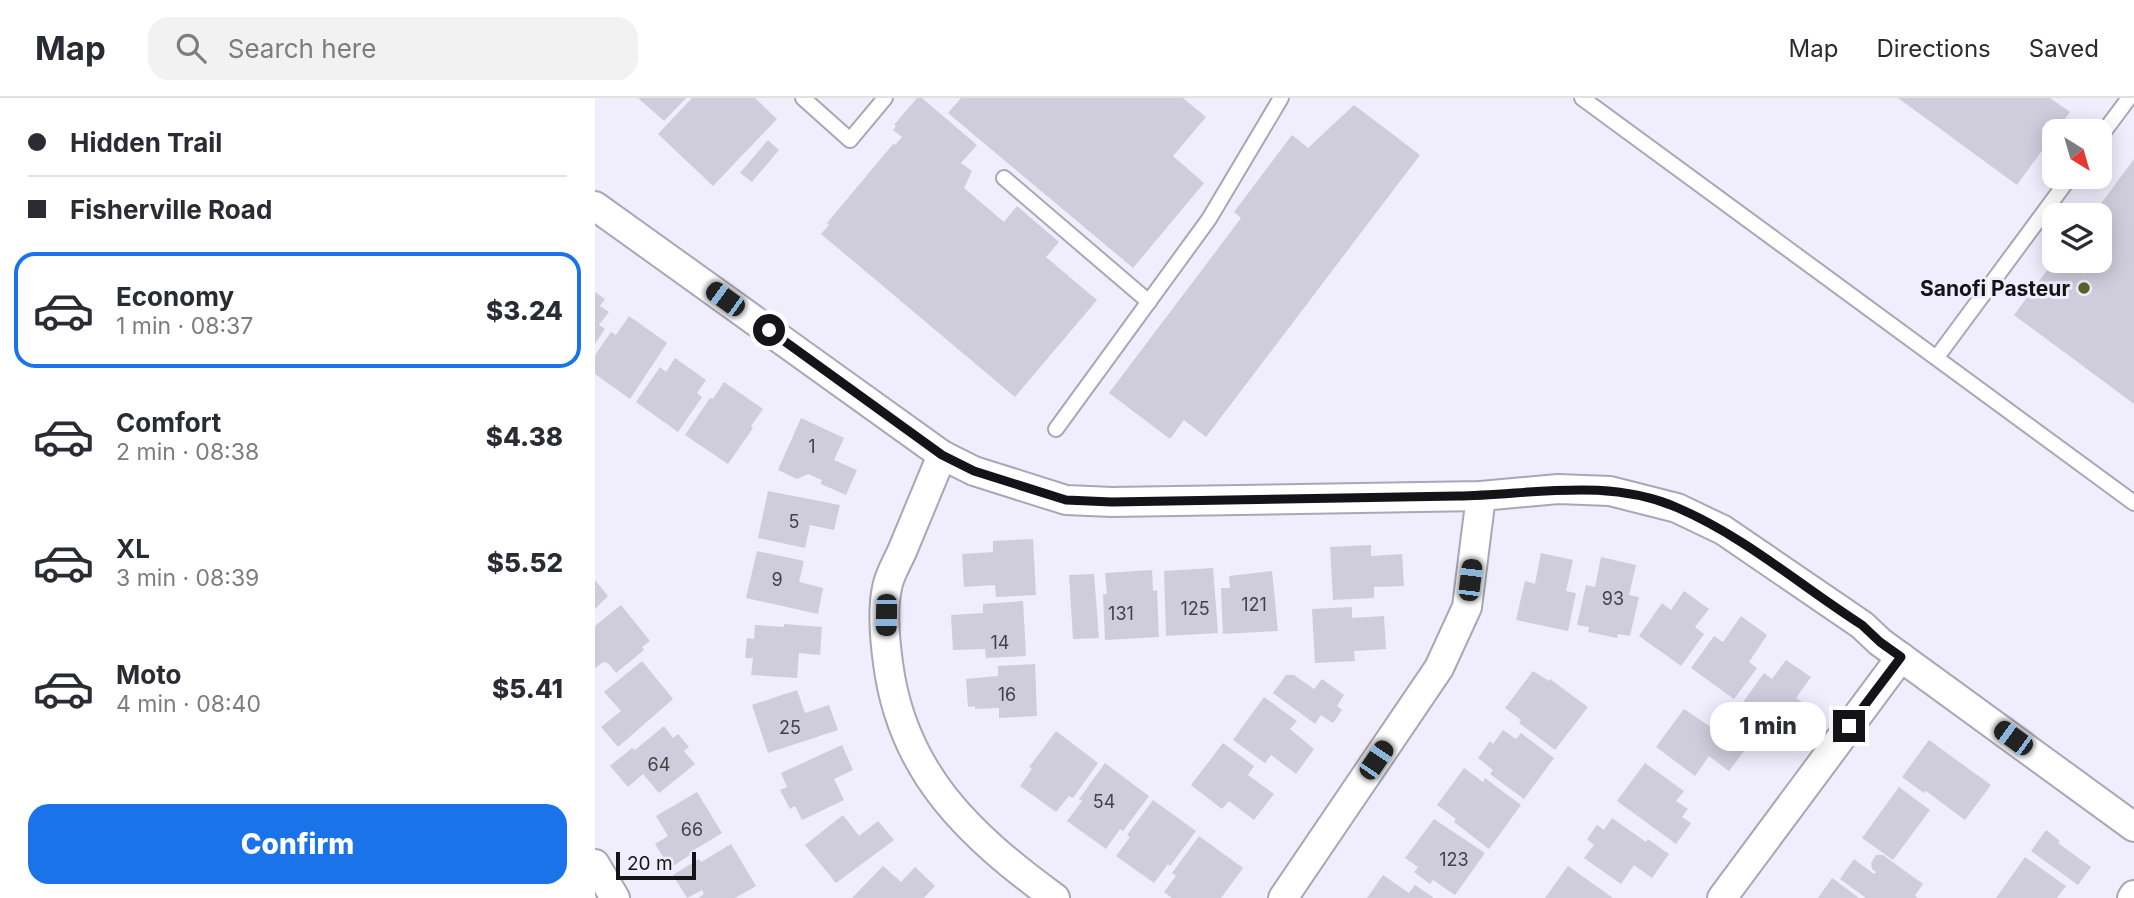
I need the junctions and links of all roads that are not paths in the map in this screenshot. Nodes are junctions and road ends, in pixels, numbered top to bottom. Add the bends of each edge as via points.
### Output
1 (803, 98) edge
2 (884, 98) edge
3 (1281, 98) edge
4 (1582, 98) edge
5 (2123, 100) edge
6 (2111, 119) edge
7 (1004, 178) dead end
8 (2061, 189) edge
9 (595, 206) edge
10 (1149, 302) junction
11 (1937, 358) junction
12 (1056, 429) dead end
13 (942, 455) junction
14 (1481, 496) junction
15 (2134, 503) edge
16 (1901, 657) junction
17 (2134, 827) edge
18 (595, 864) edge
19 (615, 898) edge
20 (1055, 898) edge
21 (1283, 898) edge
22 (1721, 898) edge

1 - 2 lane via 850,140
3 - 10 lane via 1209,219
4 - 11 lane
5 - 6 lane
7 - 10 lane
8 - 11 lane
9 - 13 street
10 - 12 lane
11 - 15 lane
13 - 14 street via 974,471 1066,500
13 - 20 street via 887,588 885,642 892,697 921,762 950,806 989,846
14 - 16 street via 1558,489 1610,491 1677,508 1723,530
14 - 21 street via 1467,607 1439,668
16 - 17 street
16 - 22 street
18 - 19 street

